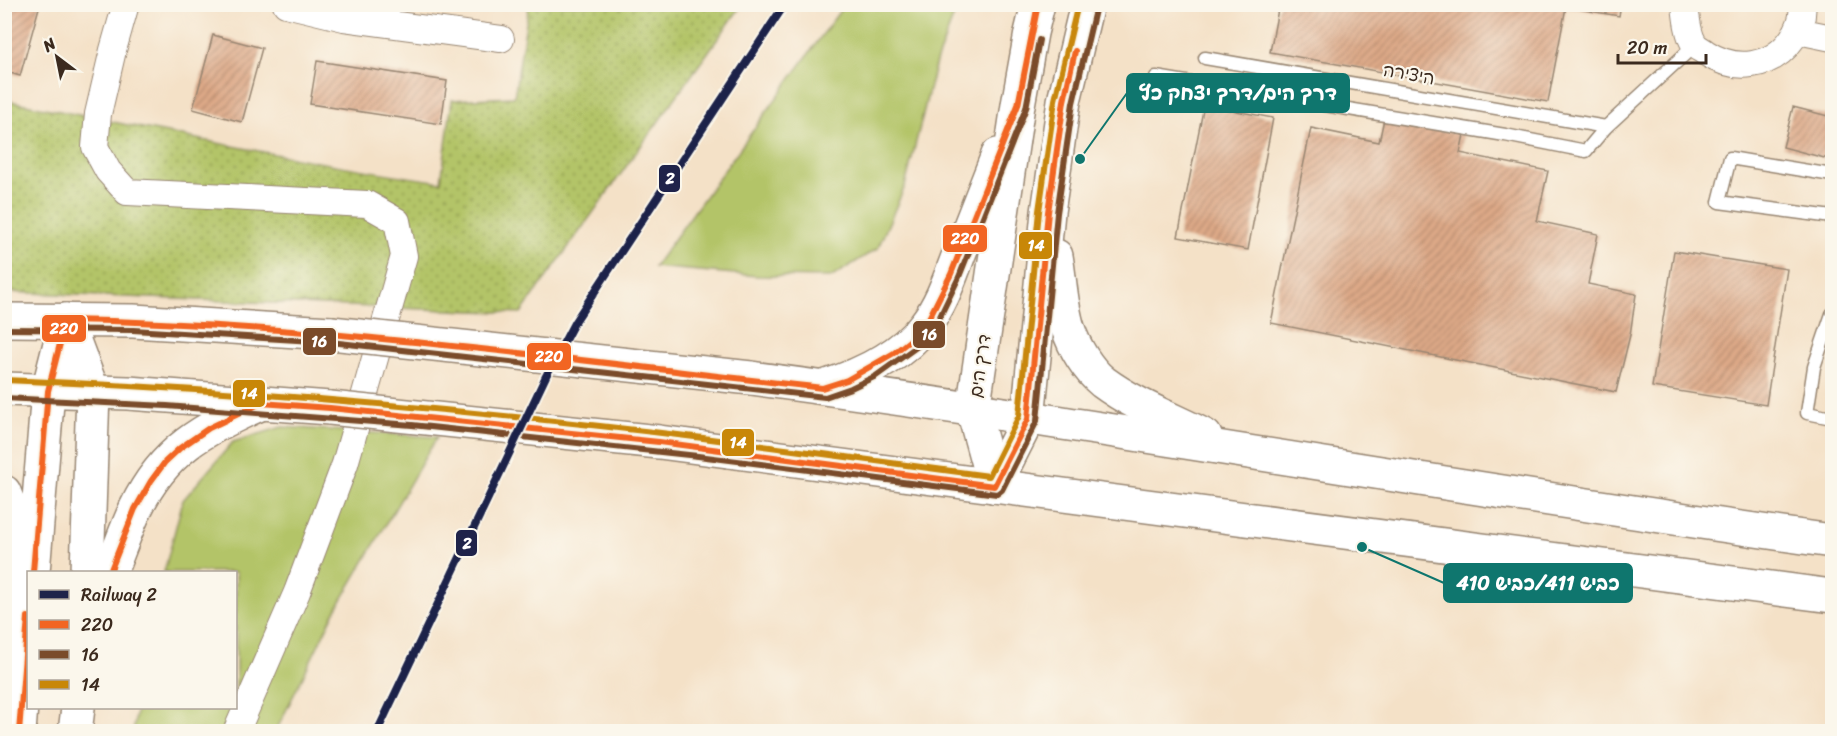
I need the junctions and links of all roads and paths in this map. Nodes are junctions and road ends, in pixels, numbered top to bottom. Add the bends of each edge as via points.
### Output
1 (126, 4) edge
2 (286, 4) edge
3 (1038, 4) edge
4 (1087, 4) edge
5 (1685, 4) edge
6 (1802, 4) edge
7 (1798, 31) junction
8 (1833, 38) edge
9 (501, 39) dead end
10 (1695, 45) junction
11 (1205, 58) dead end
12 (1156, 77) dead end
13 (1018, 105) junction
14 (1606, 127) junction
15 (1833, 175) edge
16 (1048, 212) junction
17 (1833, 217) edge
18 (1833, 314) edge
19 (4, 320) edge
20 (66, 320) junction
21 (822, 388) junction
22 (4, 389) edge
23 (48, 391) junction
24 (93, 392) junction
25 (261, 403) junction
26 (973, 410) junction
27 (1833, 418) edge
28 (1028, 420) junction
29 (1231, 449) junction
30 (994, 486) junction
31 (4, 492) edge
32 (1833, 541) edge
33 (33, 571) edge
34 (87, 571) edge
35 (111, 571) edge
36 (1833, 596) edge
37 (27, 628) edge
38 (24, 660) junction
39 (78, 709) edge
40 (19, 732) edge
41 (75, 732) edge
42 (236, 732) edge

1 - 42 street via 101,103 95,147 108,171 127,192 367,204 397,221 404,256 345,464 297,592
2 - 9 street via 344,18
3 - 13 main road, דרך הים
4 - 16 main road via 1064,101
5 - 10 street
6 - 7 street
7 - 8 street
7 - 10 street via 1786,48 1770,60 1750,65 1730,64
10 - 14 lane
11 - 14 lane, היצירה
12 - 14 lane via 1586,151
13 - 21 main road via 951,274 926,324 872,368
13 - 26 main road, דרך הים
15 - 17 lane via 1730,158 1719,202
16 - 28 main road
16 - 29 main road via 1068,327 1087,364 1102,381 1126,396
18 - 27 lane via 1814,367 1807,413
19 - 20 main road
20 - 21 main road, bridge via 331,333
20 - 23 main road
20 - 24 main road
21 - 26 main road
22 - 23 main road
23 - 24 main road
23 - 33 main road
24 - 25 main road
24 - 34 main road
25 - 30 main road, bridge via 659,442
25 - 35 main road via 209,428 165,462 135,509
26 - 28 main road
26 - 30 main road, דרך הים
28 - 29 main road
28 - 30 main road
29 - 32 main road
30 - 36 main road
31 - 38 main road via 15,519
37 - 38 main road
38 - 40 main road
39 - 41 main road

